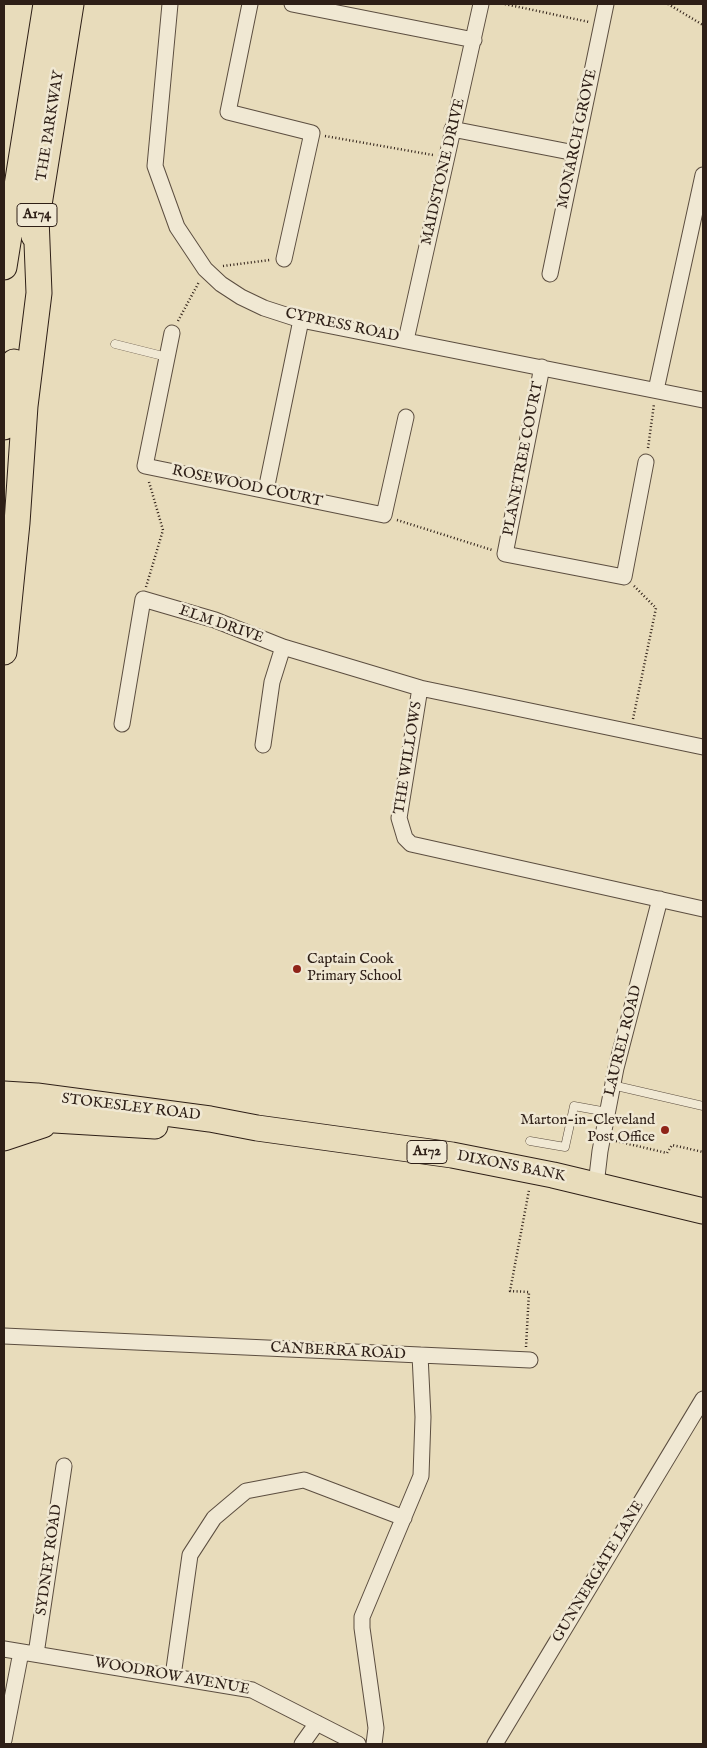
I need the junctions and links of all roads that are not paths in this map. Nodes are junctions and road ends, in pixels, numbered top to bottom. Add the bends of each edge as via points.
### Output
1 (46, 4) edge
2 (71, 4) edge
3 (170, 4) edge
4 (250, 4) edge
5 (292, 4) edge
6 (481, 4) edge
7 (606, 4) edge
8 (474, 40) junction
9 (452, 129) junction
10 (575, 153) junction
11 (703, 175) edge
12 (36, 218) junction
13 (698, 221) edge
14 (6, 249) edge
15 (284, 258) dead end
16 (4, 268) edge
17 (550, 274) dead end
18 (301, 320) junction
19 (172, 333) dead end
20 (406, 340) junction
21 (115, 344) dead end
22 (167, 357) junction
23 (542, 367) junction
24 (656, 390) junction
25 (703, 400) edge
26 (406, 417) dead end
27 (4, 427) edge
28 (646, 462) road end
29 (266, 490) junction
30 (283, 647) junction
31 (4, 652) edge
32 (420, 688) junction
33 (122, 724) dead end
34 (263, 745) dead end
35 (703, 746) edge
36 (660, 899) junction
37 (703, 909) edge
38 (4, 1075) edge
39 (612, 1085) junction
40 (4, 1094) edge
41 (36, 1096) junction
42 (703, 1106) edge
43 (607, 1112) junction
44 (95, 1113) junction
45 (4, 1117) edge
46 (57, 1121) junction
47 (4, 1138) edge
48 (530, 1141) dead end
49 (596, 1185) junction
50 (703, 1211) edge
51 (4, 1336) edge
52 (420, 1355) junction
53 (528, 1360) road end
54 (703, 1399) edge
55 (64, 1466) dead end
56 (404, 1518) junction
57 (4, 1649) edge
58 (29, 1653) junction
59 (173, 1676) junction
60 (317, 1723) junction
61 (4, 1740) edge
62 (302, 1744) edge
63 (358, 1744) edge
64 (374, 1744) edge
65 (495, 1744) edge

1 - 14 highway, THE PARKWAY / A174
2 - 12 highway, THE PARKWAY / A174
3 - 18 street, CYPRESS ROAD via 155,166 177,226 205,269 221,284 256,305
4 - 15 street via 228,112 312,133
5 - 8 street
6 - 8 street, MAIDSTONE DRIVE
7 - 10 street, MONARCH GROVE
8 - 9 street, MAIDSTONE DRIVE
9 - 10 street
9 - 20 street, MAIDSTONE DRIVE
10 - 17 street, MONARCH GROVE
11 - 13 street
12 - 27 highway, THE PARKWAY / A174
12 - 31 highway via 39,293 25,406
13 - 24 street
14 - 16 highway, THE PARKWAY / A174
18 - 20 street, CYPRESS ROAD
18 - 29 street
19 - 22 street
20 - 23 street, CYPRESS ROAD
21 - 22 lane
22 - 29 street, ROSEWOOD COURT via 145,466
23 - 24 street, CYPRESS ROAD
23 - 28 street, PLANETREE COURT via 506,554 624,577
24 - 25 street, CYPRESS ROAD
26 - 29 street, ROSEWOOD COURT via 384,515
30 - 32 street, ELM DRIVE
30 - 33 street, ELM DRIVE via 215,620 143,599
30 - 34 street via 272,682
32 - 35 street, THE WILLOWS
32 - 36 street, THE WILLOWS via 399,818 405,838 411,844
36 - 37 street, THE WILLOWS
36 - 39 street, LAUREL ROAD
38 - 41 highway, A172
39 - 42 lane
39 - 43 street, LAUREL ROAD
40 - 41 highway, STOKESLEY ROAD / A172
41 - 44 highway, STOKESLEY ROAD / A172
43 - 48 lane via 574,1106 565,1147
43 - 49 street, LAUREL ROAD
44 - 46 highway, A172
44 - 49 highway, DIXONS BANK / A172 via 212,1130 258,1128 452,1155
45 - 46 highway, A172
46 - 47 highway
49 - 50 highway, DIXONS BANK / A172
51 - 52 street, CANBERRA ROAD
52 - 53 street
52 - 56 street, CANBERRA ROAD via 421,1476
54 - 65 street, GUNNERGATE LANE
55 - 58 street, SYDNEY ROAD
56 - 59 street via 304,1480 246,1491 214,1518 190,1555
56 - 64 street, CANBERRA ROAD via 362,1618 376,1728
57 - 58 street, WOODROW AVENUE
58 - 59 street, WOODROW AVENUE
58 - 61 street, SYDNEY ROAD
59 - 60 street, WOODROW AVENUE via 252,1690
60 - 62 street
60 - 63 street, WOODROW AVENUE

